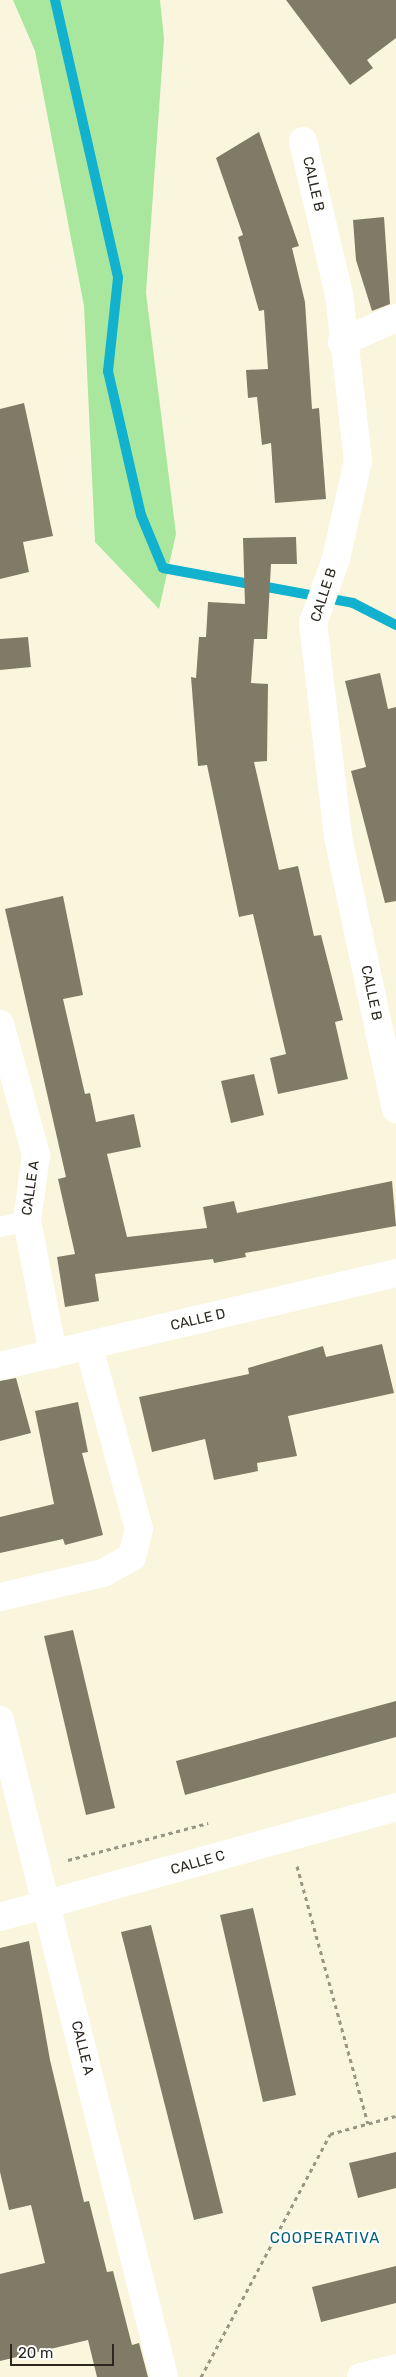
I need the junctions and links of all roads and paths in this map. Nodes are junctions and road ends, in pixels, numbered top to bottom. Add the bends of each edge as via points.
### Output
1 (303, 141) dead end
2 (396, 318) edge
3 (342, 342) junction
4 (0, 1024) edge
5 (396, 1110) edge
6 (27, 1221) junction
7 (0, 1227) edge
8 (396, 1273) edge
9 (89, 1347) junction
10 (53, 1354) junction
11 (0, 1366) edge
12 (0, 1597) edge
13 (0, 1720) edge
14 (396, 1807) edge
15 (297, 1866) dead end
16 (46, 1906) junction
17 (0, 1917) edge
18 (396, 2116) edge
19 (368, 2123) junction
20 (396, 2368) edge
21 (164, 2377) edge
22 (201, 2377) edge
23 (361, 2377) edge

1 - 3 street, CALLE B via 339,294
2 - 3 street
3 - 5 street, CALLE B via 358,461 336,559 313,623 338,836
4 - 6 street, CALLE A via 36,1155
6 - 7 lane
6 - 10 street, CALLE A
8 - 9 street, CALLE D
9 - 10 street, CALLE D
9 - 12 street via 139,1529 132,1557 103,1573
10 - 11 street, CALLE D
13 - 16 street, CALLE A
14 - 16 street, CALLE C
15 - 19 path
16 - 17 street, CALLE C
16 - 21 street, CALLE A
18 - 19 path
19 - 22 path via 330,2134
20 - 23 street

